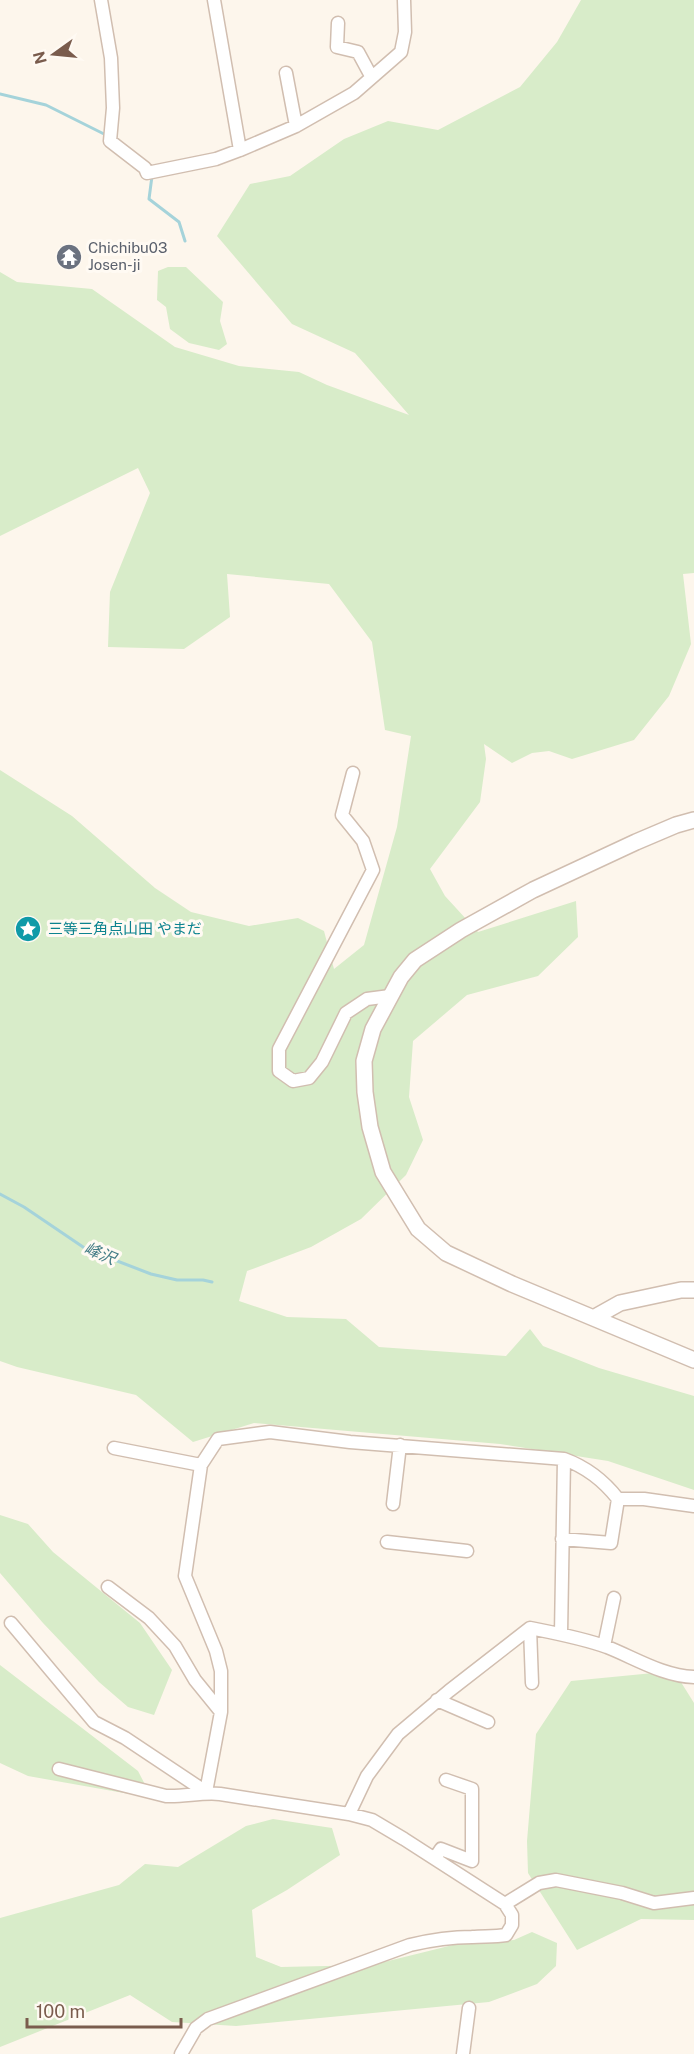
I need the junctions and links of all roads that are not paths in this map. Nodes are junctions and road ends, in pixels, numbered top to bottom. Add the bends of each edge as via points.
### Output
1 (101, 0) edge
2 (214, 0) edge
3 (405, 0) edge
4 (338, 23) dead end
5 (286, 73) dead end
6 (371, 76) junction
7 (296, 126) junction
8 (240, 150) junction
9 (353, 773) dead end
10 (694, 820) edge
11 (390, 996) junction
12 (694, 1290) edge
13 (595, 1317) junction
14 (694, 1360) edge
15 (400, 1446) junction
16 (114, 1448) dead end
17 (564, 1459) junction
18 (201, 1465) junction
19 (618, 1499) junction
20 (393, 1503) dead end
21 (694, 1506) edge
22 (562, 1539) junction
23 (387, 1542) dead end
24 (467, 1551) dead end
25 (108, 1587) dead end
26 (614, 1598) dead end
27 (11, 1623) dead end
28 (530, 1628) junction
29 (561, 1634) junction
30 (604, 1646) junction
31 (694, 1677) edge
32 (532, 1683) dead end
33 (437, 1701) junction
34 (221, 1712) junction
35 (488, 1722) dead end
36 (59, 1769) dead end
37 (446, 1780) dead end
38 (206, 1792) junction
39 (349, 1814) junction
40 (435, 1858) junction
41 (694, 1898) edge
42 (506, 1904) junction
43 (469, 2008) dead end
44 (181, 2054) edge
45 (463, 2054) edge

1 - 8 street via 111,58 110,141 147,173
2 - 8 street
3 - 6 street via 401,52
4 - 6 street via 337,47 358,52
5 - 7 street
6 - 7 street via 354,93
7 - 8 street
9 - 11 street via 342,816 363,841 373,870 279,1049 279,1071 293,1081 309,1078 322,1062 346,1012 367,999
10 - 11 street via 533,890 461,930 415,960
11 - 13 street via 373,1029 364,1061 364,1092 383,1172 401,1203 418,1229 446,1253
12 - 13 street via 620,1303
13 - 14 street
15 - 17 street
15 - 18 street via 270,1432 218,1439
15 - 20 street
16 - 18 street
17 - 19 street via 579,1464 607,1485
17 - 22 street
18 - 34 street via 185,1576 216,1651 221,1671
19 - 21 street
19 - 22 street via 611,1543
22 - 29 street
23 - 24 street
25 - 34 street via 149,1618 168,1639
26 - 30 street
27 - 38 street via 94,1722
28 - 29 street
28 - 32 street
28 - 33 street
29 - 30 street
30 - 31 street via 678,1677
33 - 35 street
33 - 39 street via 398,1734 367,1776
34 - 38 street
36 - 38 street via 166,1796
37 - 40 street via 472,1789 472,1861 441,1849
38 - 39 street
39 - 40 street via 372,1820
40 - 42 street
41 - 42 street via 654,1903 556,1880 539,1883
42 - 44 street via 512,1924 506,1935 432,1940 318,1978 208,2019 196,2028
43 - 45 street

